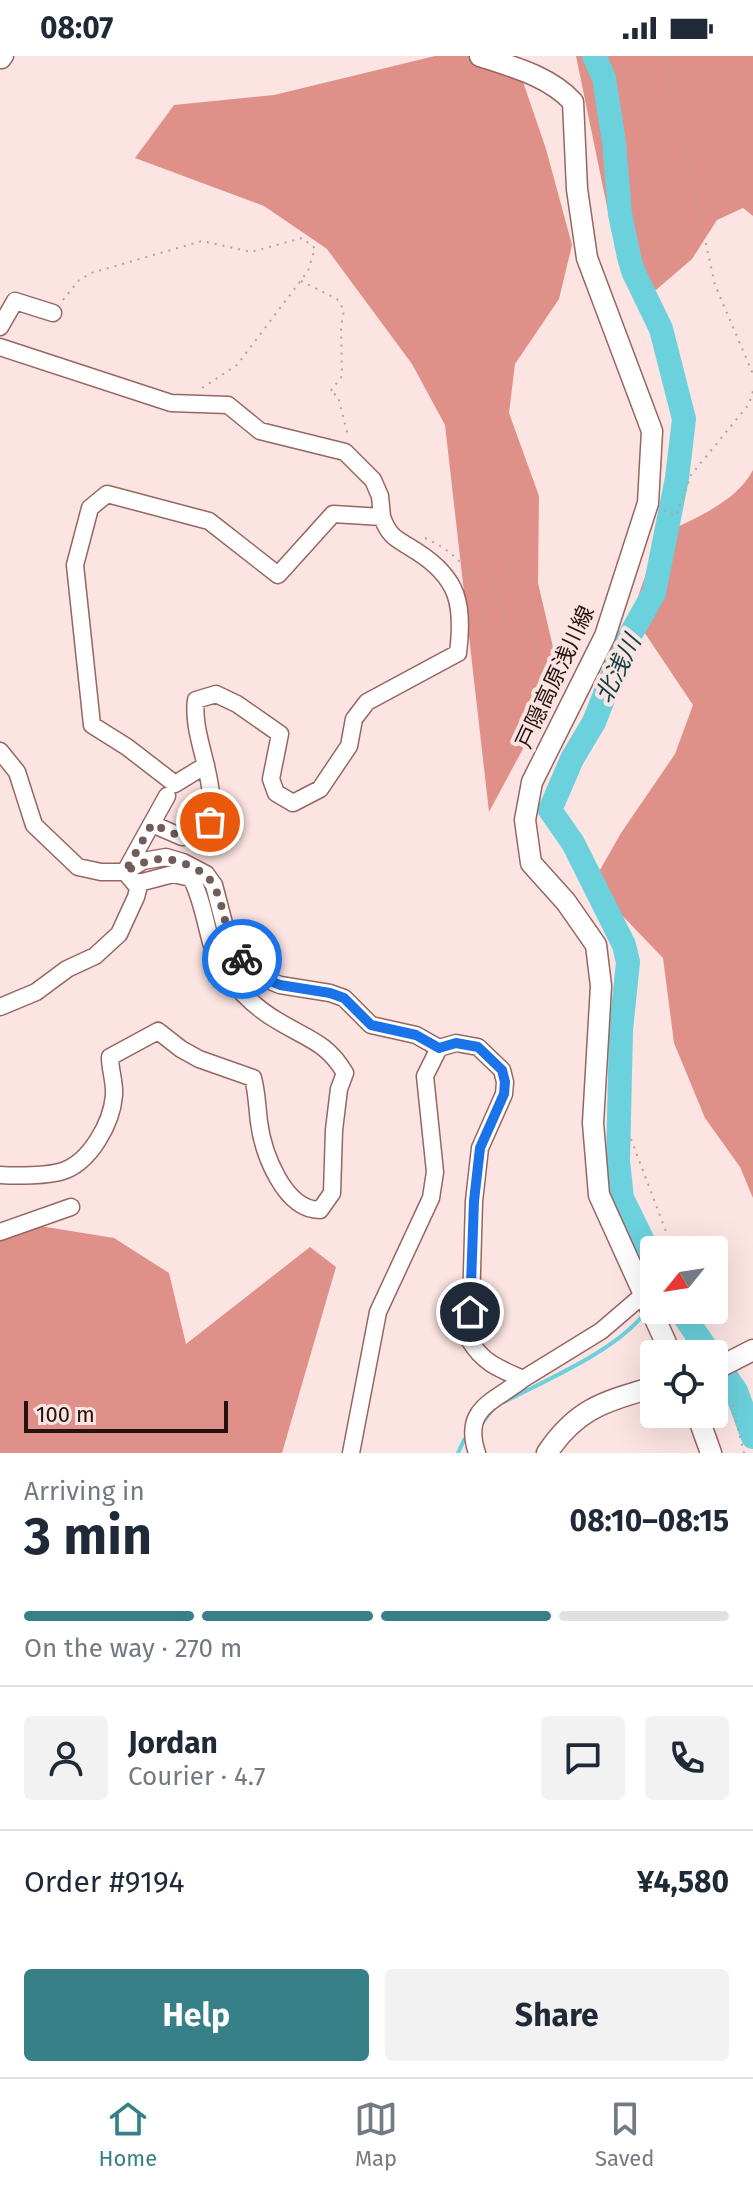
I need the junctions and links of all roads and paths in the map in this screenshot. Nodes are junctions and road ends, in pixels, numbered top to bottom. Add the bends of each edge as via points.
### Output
1 (5, 56) edge
2 (480, 56) edge
3 (667, 56) edge
4 (0, 59) edge
5 (300, 281) junction
6 (53, 313) joint
7 (0, 327) edge
8 (0, 347) edge
9 (753, 374) edge
10 (753, 391) edge
11 (196, 392) dead end
12 (342, 451) junction
13 (648, 503) junction
14 (382, 517) junction
15 (416, 534) dead end
16 (559, 725) junction
17 (0, 751) edge
18 (206, 765) junction
19 (167, 796) dead end
20 (152, 824) junction
21 (125, 872) junction
22 (140, 882) junction
23 (0, 1007) edge
24 (439, 1048) junction
25 (631, 1139) dead end
26 (0, 1175) edge
27 (71, 1207) dead end
28 (0, 1232) edge
29 (668, 1236) edge
30 (640, 1289) edge
31 (640, 1301) edge
32 (753, 1350) edge
33 (728, 1363) edge
34 (523, 1379) junction
35 (640, 1392) edge
36 (728, 1401) edge
37 (702, 1428) edge
38 (476, 1449) edge
39 (351, 1453) edge
40 (547, 1453) edge
41 (711, 1453) edge
42 (744, 1453) edge

1 - 4 street
2 - 13 main road, 戸隠高原浅川線 via 559,87 573,102 587,258 652,431
3 - 9 path via 667,87 715,285
5 - 6 path via 315,248 302,238 251,252 202,241 91,273
5 - 11 path via 237,365
5 - 12 path via 337,299 344,310 342,376 330,392 338,396 349,438
6 - 7 street via 15,301
8 - 12 street via 171,403 228,405 260,431
10 - 13 path via 749,404 691,475 676,516
12 - 14 street via 373,480
13 - 16 main road, 戸隠高原浅川線 via 605,636
14 - 18 street via 388,532 436,564 453,584 462,625 458,653 367,702 354,719 349,746 320,789 293,803 276,793 271,779 280,734 216,694 196,700 194,713
14 - 18 street via 333,514 278,575 209,521 107,494 90,508 75,565 92,725 175,784
15 - 16 path via 444,547 467,568 482,598 490,638 496,640 504,622 482,537 485,533 497,540 530,618 547,711
16 - 30 main road, 戸隠高原浅川線 via 532,782 525,820 531,863 596,945 601,986 593,1123 599,1195
17 - 21 street via 17,772 34,825 55,846 78,867
18 - 20 street via 210,822 201,835 182,837
19 - 20 street
20 - 21 street
21 - 22 street via 135,884
21 - 24 street via 143,861 166,857 206,874 235,951 263,978 344,998 371,1025 416,1035
22 - 23 street via 119,934 95,956
22 - 26 street via 173,874 191,878 220,968 253,1005 335,1056 345,1073 334,1130 332,1193 320,1210 309,1210 281,1182 264,1141 253,1078 199,1059 158,1031 110,1057 112,1105 82,1159 63,1171
24 - 34 street via 456,1043 478,1047 502,1070 504,1094 480,1148 470,1341 490,1365
24 - 39 street via 425,1076 435,1172 431,1198 378,1312
25 - 29 path
27 - 28 street
31 - 34 street
32 - 33 main road
34 - 38 street via 479,1410
35 - 40 main road via 586,1411 561,1432
36 - 42 path
37 - 41 main road

